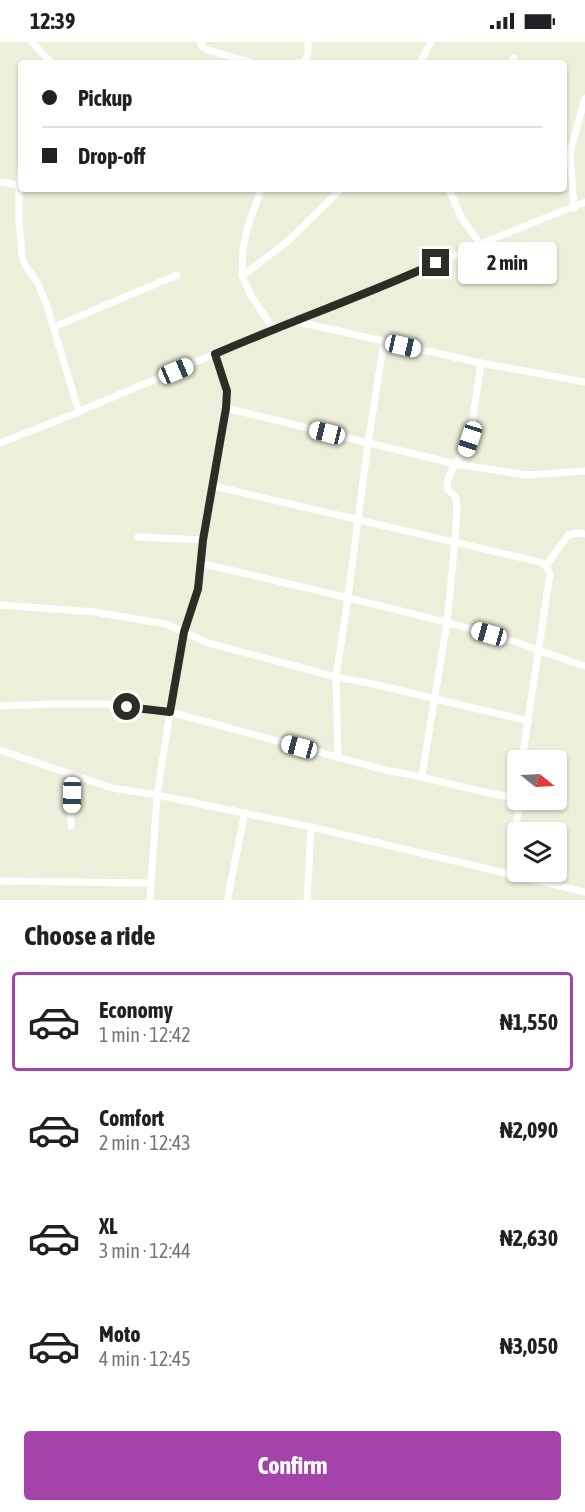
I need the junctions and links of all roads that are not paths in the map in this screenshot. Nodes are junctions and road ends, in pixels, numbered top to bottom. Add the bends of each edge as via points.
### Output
1 (32, 42) edge
2 (202, 42) edge
3 (308, 42) edge
4 (431, 42) edge
5 (48, 60) edge
6 (243, 60) edge
7 (306, 60) edge
8 (422, 60) edge
9 (585, 98) edge
10 (0, 182) edge
11 (18, 185) edge
12 (19, 192) edge
13 (260, 192) edge
14 (338, 192) edge
15 (450, 192) edge
16 (585, 202) edge
17 (574, 208) junction
18 (480, 244) junction
19 (177, 275) dead end
20 (242, 276) junction
21 (293, 321) junction
22 (54, 327) junction
23 (273, 329) junction
24 (384, 341) junction
25 (215, 354) junction
26 (481, 363) junction
27 (585, 382) edge
28 (226, 408) junction
29 (79, 412) junction
30 (0, 442) edge
31 (368, 443) junction
32 (455, 464) junction
33 (585, 471) edge
34 (213, 486) junction
35 (358, 519) junction
36 (585, 534) edge
37 (138, 537) dead end
38 (203, 540) junction
39 (455, 541) junction
40 (200, 563) junction
41 (546, 566) junction
42 (348, 597) junction
43 (0, 605) edge
44 (447, 622) junction
45 (184, 632) junction
46 (538, 650) junction
47 (585, 666) edge
48 (336, 677) junction
49 (434, 698) junction
50 (0, 705) edge
51 (170, 712) junction
52 (528, 721) junction
53 (0, 750) edge
54 (524, 750) edge
55 (338, 758) junction
56 (70, 775) junction
57 (422, 776) junction
58 (507, 794) edge
59 (157, 795) junction
60 (245, 812) junction
61 (71, 826) dead end
62 (311, 826) junction
63 (507, 874) edge
64 (0, 881) edge
65 (543, 882) edge
66 (151, 883) junction
67 (585, 892) edge
68 (150, 900) edge
69 (228, 900) edge
70 (307, 900) edge

1 - 5 street
2 - 6 street via 208,50
3 - 7 street
4 - 8 street
9 - 17 street via 570,153
10 - 11 street
12 - 22 street via 22,256 38,284
13 - 20 street via 247,230
14 - 20 street via 288,241
15 - 18 street via 460,217
16 - 17 street
17 - 18 street
18 - 21 street
19 - 22 street
20 - 23 street
21 - 23 street
21 - 24 street
22 - 29 street
23 - 25 street
24 - 26 street
24 - 31 street
25 - 28 street via 227,391
25 - 29 street
26 - 27 street
26 - 32 street via 470,439
28 - 31 street
28 - 34 street
29 - 30 street
31 - 32 street
31 - 35 street
32 - 33 street via 527,475
32 - 39 street via 447,482 457,506
34 - 35 street
34 - 38 street
35 - 39 street
35 - 42 street
36 - 41 street via 568,535
37 - 38 street
38 - 40 street
39 - 41 street
39 - 44 street
40 - 42 street
40 - 45 street via 197,597
41 - 46 street via 549,574
42 - 44 street
42 - 48 street
43 - 45 street via 95,612 166,624
44 - 46 street
44 - 49 street
45 - 48 street via 208,643
45 - 51 street
46 - 47 street
46 - 52 street
48 - 49 street
48 - 55 street
49 - 52 street
49 - 57 street
50 - 51 street via 105,705
51 - 55 street
51 - 59 street
52 - 54 street
53 - 56 street
55 - 57 street
56 - 59 street via 112,788
56 - 61 street
57 - 58 street via 495,795
59 - 60 street
59 - 66 street
60 - 62 street
60 - 69 street
62 - 63 street
62 - 70 street
64 - 66 street
65 - 67 street
66 - 68 street

